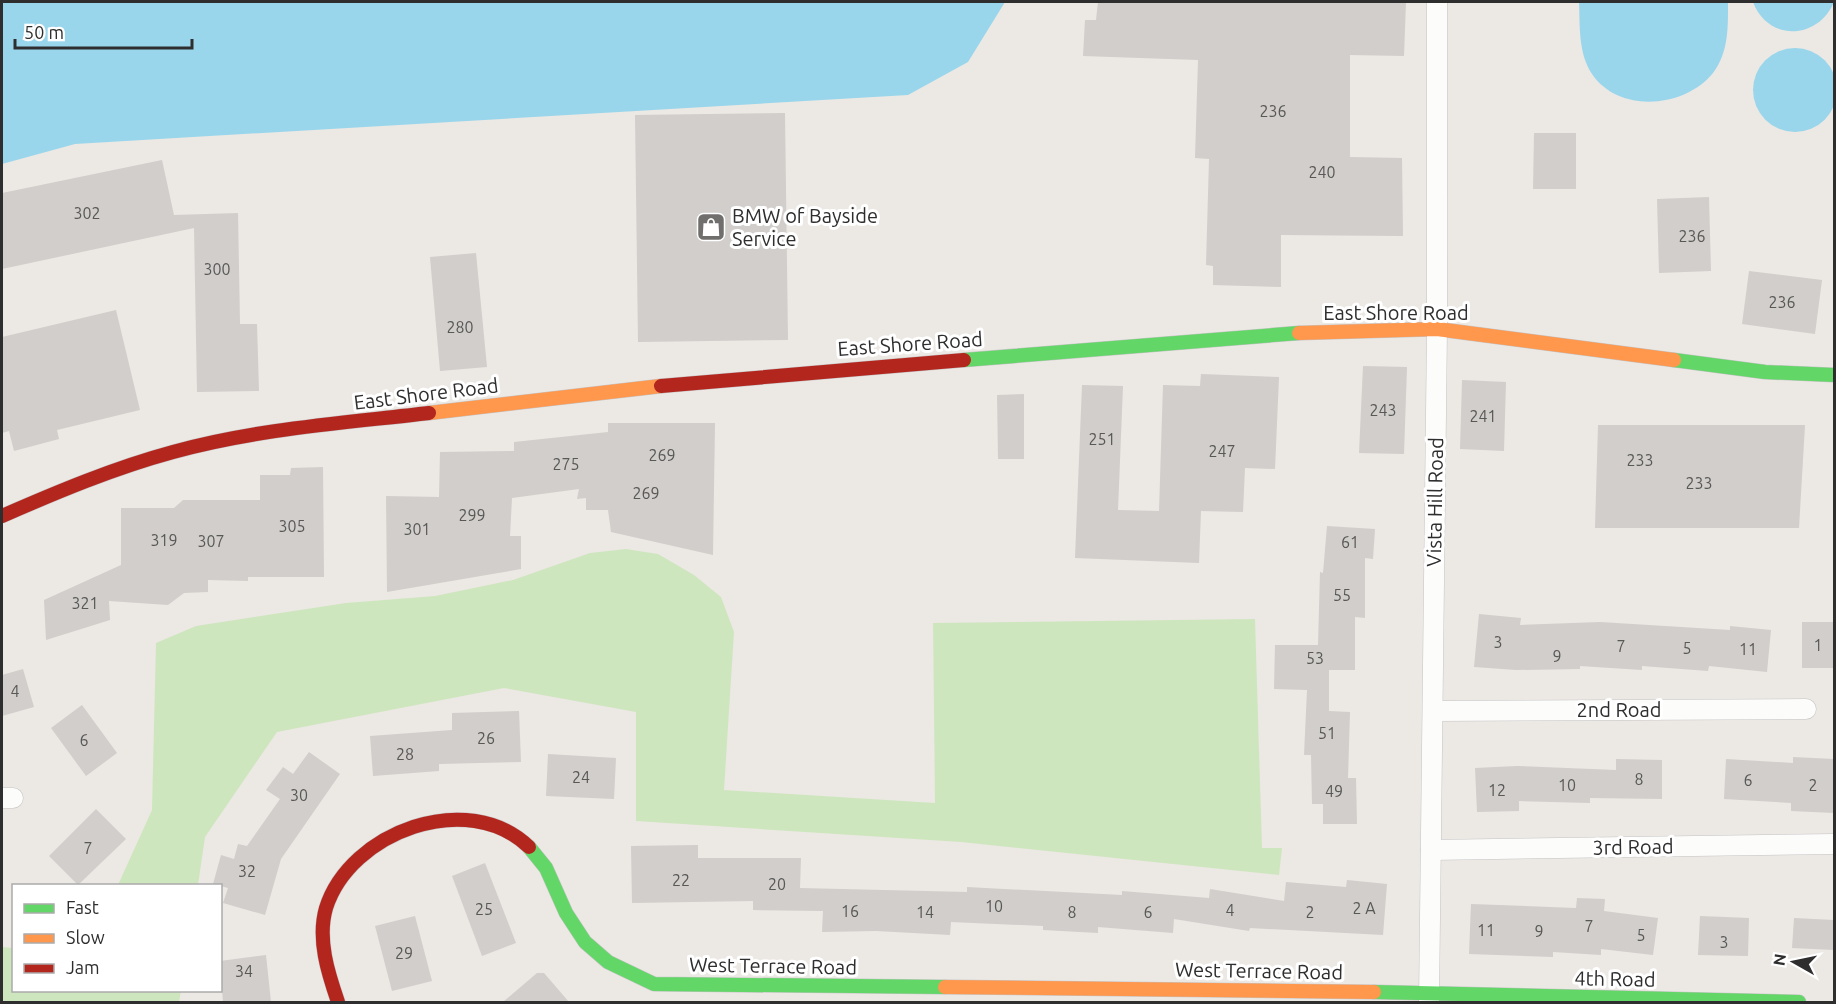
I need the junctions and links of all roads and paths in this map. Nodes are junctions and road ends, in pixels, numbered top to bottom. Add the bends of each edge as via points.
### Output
1 (1437, 2) edge
2 (1437, 329) junction
3 (1834, 375) edge
4 (2, 516) edge
5 (1806, 710) dead end
6 (1432, 711) junction
7 (1834, 844) edge
8 (1431, 850) junction
9 (1429, 999) edge
10 (338, 1002) edge
11 (1799, 1002) edge

1 - 2 street, Vista Hill Road
2 - 3 main road, East Shore Road via 1765,372
2 - 4 main road, East Shore Road via 1346,330 735,377 279,431 173,452
2 - 6 street, Vista Hill Road
5 - 6 street, 2nd Road
6 - 8 street, Vista Hill Road
7 - 8 street, 3rd Road
8 - 9 street, Vista Hill Road
9 - 10 main road, West Terrace Road via 1270,990 654,984 618,970 585,942 571,921 553,877 534,852 504,829 462,819 438,821 395,835 368,850 335,884 322,934 326,966
9 - 11 main road, 4th Road

